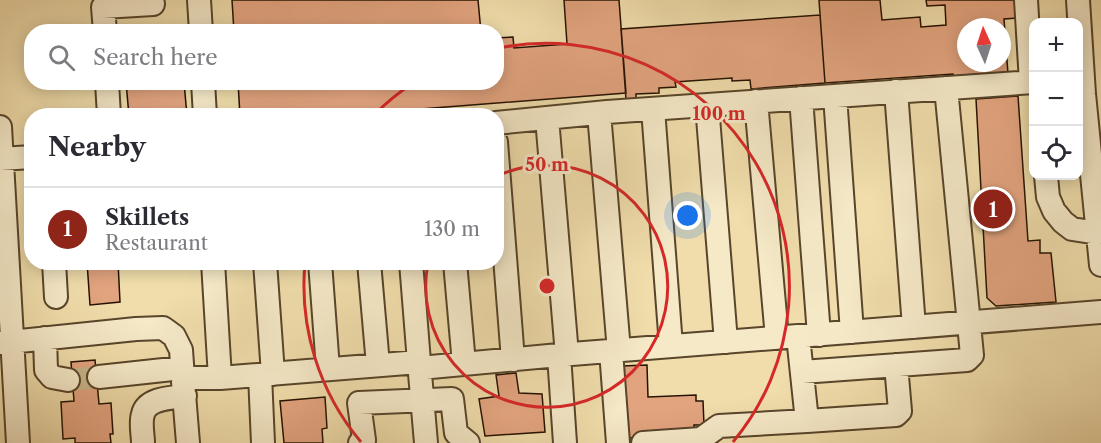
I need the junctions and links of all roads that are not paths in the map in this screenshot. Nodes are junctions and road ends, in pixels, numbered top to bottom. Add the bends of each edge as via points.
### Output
1 (199, 0) edge
2 (1026, 0) edge
3 (1078, 0) edge
4 (153, 4) dead end
5 (104, 24) edge
6 (200, 24) edge
7 (1031, 72) edge
8 (1088, 77) edge
9 (1029, 82) edge
10 (946, 88) junction
11 (107, 90) edge
12 (203, 90) edge
13 (896, 91) junction
14 (835, 96) junction
15 (801, 98) junction
16 (756, 101) junction
17 (707, 105) junction
18 (109, 108) edge
19 (205, 108) edge
20 (653, 109) junction
21 (599, 113) junction
22 (547, 118) junction
23 (504, 122) edge
24 (0, 127) edge
25 (24, 158) edge
26 (1, 159) edge
27 (1046, 180) edge
28 (1098, 233) junction
29 (504, 244) edge
30 (1101, 265) edge
31 (54, 270) edge
32 (213, 270) edge
33 (265, 270) edge
34 (321, 270) edge
35 (370, 270) edge
36 (412, 270) edge
37 (456, 270) edge
38 (56, 297) dead end
39 (1101, 312) edge
40 (968, 322) junction
41 (914, 327) junction
42 (852, 332) junction
43 (798, 336) junction
44 (45, 338) junction
45 (6, 342) edge
46 (726, 342) junction
47 (671, 346) junction
48 (615, 351) junction
49 (563, 355) junction
50 (513, 360) junction
51 (464, 364) junction
52 (378, 365) junction
53 (419, 365) junction
54 (896, 365) junction
55 (328, 369) junction
56 (802, 372) junction
57 (267, 374) junction
58 (99, 377) tunnel mouth
59 (220, 378) junction
60 (68, 380) tunnel mouth
61 (183, 381) junction
62 (422, 400) junction
63 (807, 421) junction
64 (18, 443) edge
65 (143, 443) edge
66 (188, 443) edge
67 (263, 443) edge
68 (360, 443) edge
69 (426, 443) edge
70 (468, 443) edge
71 (565, 443) edge
72 (618, 443) edge
73 (643, 443) edge

1 - 6 street
2 - 7 street
3 - 8 street
4 - 5 street via 103,7
8 - 28 street
9 - 10 street
10 - 13 street
10 - 40 street
11 - 18 street
12 - 19 street
13 - 14 street
13 - 41 street
14 - 15 street
14 - 42 street
15 - 16 street
15 - 43 street
16 - 17 street
16 - 43 street
17 - 20 street
17 - 46 street
20 - 21 street
20 - 47 street
21 - 22 street
21 - 48 street
22 - 23 street
22 - 49 street
24 - 26 street
25 - 26 street
26 - 45 street
27 - 28 street via 1048,197 1063,222 1072,229
28 - 30 street
29 - 50 street
31 - 38 street
32 - 59 street
33 - 57 street
34 - 55 street
35 - 52 street
36 - 53 street
37 - 51 street
39 - 40 street
40 - 41 street
40 - 54 street via 972,355 967,360
41 - 42 street
42 - 43 street
43 - 46 street
43 - 56 street
44 - 45 street
44 - 60 street via 46,370 52,377
44 - 61 street via 163,328 174,336 180,350
45 - 64 street
46 - 47 street
47 - 48 street
48 - 49 street
48 - 72 street
49 - 50 street
49 - 71 street
50 - 51 street
51 - 53 street
52 - 53 street
52 - 55 street
53 - 62 street
54 - 56 street
54 - 63 street via 900,411 896,415
55 - 57 street
56 - 63 street
57 - 59 street
57 - 67 street
58 - 61 street
59 - 61 street
61 - 65 street via 143,410
61 - 66 street
62 - 68 street via 359,403 364,440
62 - 69 street
62 - 70 street via 452,399 456,433
63 - 73 street via 719,426 701,439

